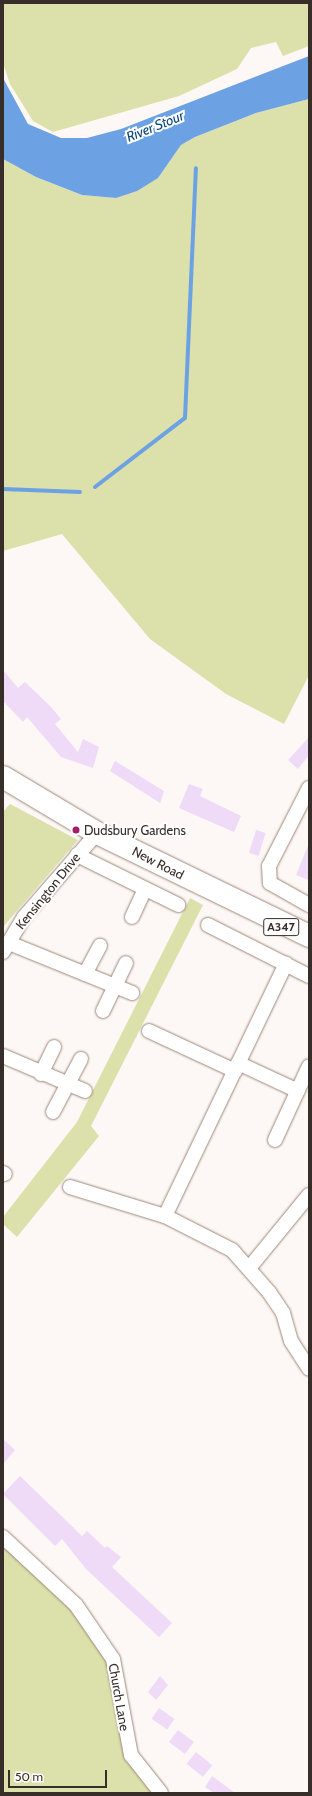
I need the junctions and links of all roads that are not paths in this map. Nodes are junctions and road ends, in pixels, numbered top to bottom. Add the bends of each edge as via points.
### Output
1 (3, 777) edge
2 (309, 788) edge
3 (97, 833) junction
4 (77, 855) junction
5 (145, 889) junction
6 (178, 905) dead end
7 (309, 905) edge
8 (252, 910) junction
9 (132, 917) dead end
10 (208, 925) dead end
11 (309, 936) edge
12 (309, 945) edge
13 (100, 946) dead end
14 (6, 947) edge
15 (126, 963) dead end
16 (286, 964) junction
17 (85, 974) junction
18 (309, 976) edge
19 (116, 986) junction
20 (132, 993) dead end
21 (103, 1011) dead end
22 (149, 1031) dead end
23 (54, 1047) dead end
24 (3, 1056) edge
25 (81, 1059) dead end
26 (309, 1066) edge
27 (237, 1067) junction
28 (41, 1074) junction
29 (68, 1085) junction
30 (298, 1091) junction
31 (84, 1092) dead end
32 (52, 1112) dead end
33 (275, 1140) dead end
34 (70, 1187) dead end
35 (309, 1195) edge
36 (165, 1216) junction
37 (250, 1267) junction
38 (308, 1365) edge
39 (3, 1537) edge
40 (161, 1793) edge

1 - 3 main road, New Road / A347
2 - 7 street via 269,866 270,883
3 - 4 street, Kensington Drive
3 - 8 main road, New Road / A347
4 - 5 street
4 - 14 street, Kensington Drive via 24,917
5 - 6 street
5 - 9 street
8 - 11 main road, New Road / A347
8 - 12 main road, New Road / A347
10 - 16 street
13 - 17 street
14 - 17 street
15 - 19 street
16 - 18 street
16 - 27 street
17 - 19 street
19 - 20 street
19 - 21 street
22 - 27 street
23 - 28 street
24 - 28 street
25 - 29 street
26 - 30 street
27 - 30 street
27 - 36 street
28 - 29 street
29 - 31 street
29 - 32 street
30 - 33 street
34 - 36 street
35 - 37 street
36 - 37 street via 232,1250
37 - 38 street via 283,1313 291,1341
39 - 40 street, Church Lane via 76,1604 113,1659 131,1755

